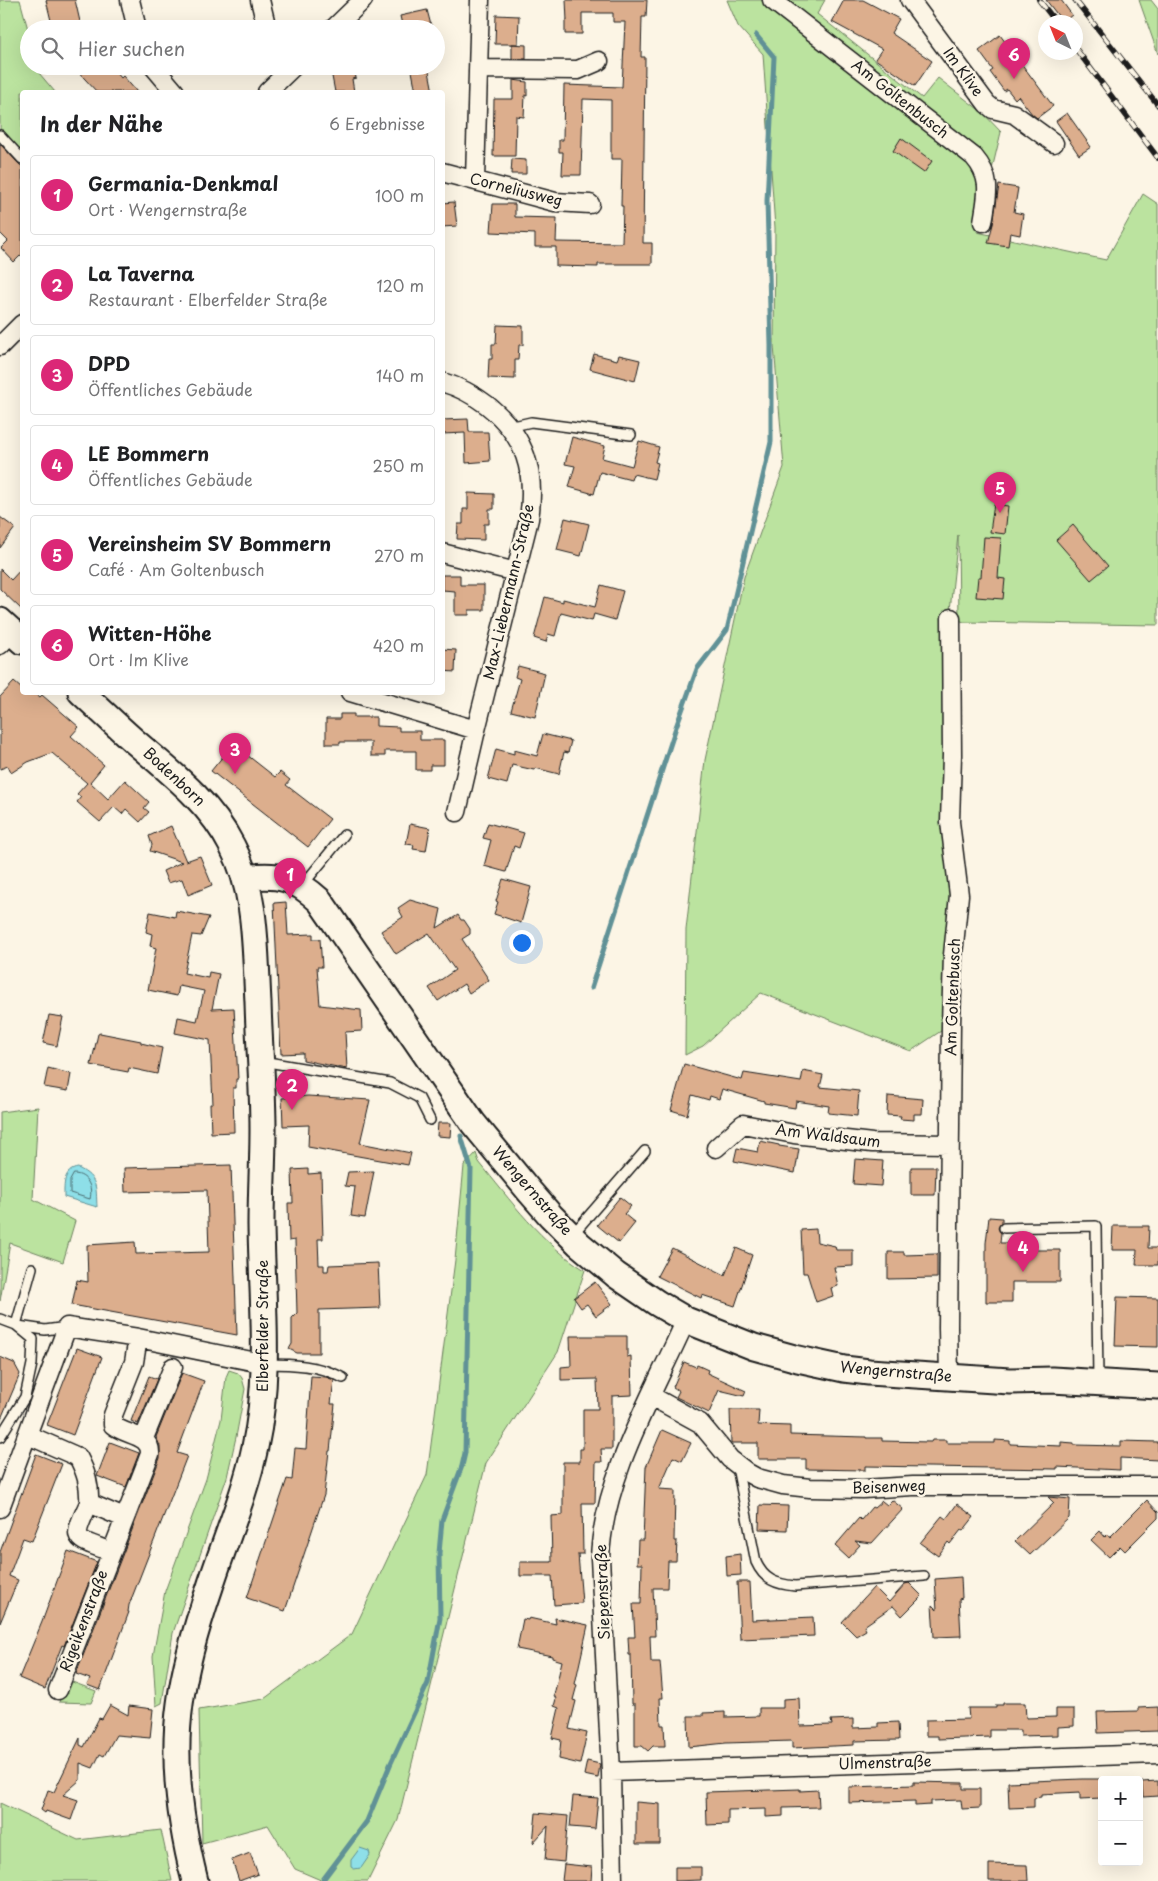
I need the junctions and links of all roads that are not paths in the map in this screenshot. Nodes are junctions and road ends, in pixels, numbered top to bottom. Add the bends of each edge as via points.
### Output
1 (130, 0) edge
2 (260, 0) edge
3 (363, 0) edge
4 (480, 0) edge
5 (772, 0) edge
6 (910, 0) edge
7 (135, 20) edge
8 (265, 20) edge
9 (342, 20) edge
10 (599, 61) dead end
11 (479, 69) junction
12 (161, 75) edge
13 (284, 75) edge
14 (173, 90) edge
15 (269, 90) edge
16 (0, 135) edge
17 (1054, 143) dead end
18 (20, 156) edge
19 (445, 173) edge
20 (475, 180) junction
21 (590, 204) dead end
22 (983, 222) dead end
23 (20, 326) edge
24 (0, 346) edge
25 (445, 383) edge
26 (509, 427) junction
27 (632, 435) dead end
28 (445, 554) edge
29 (516, 572) junction
30 (951, 618) dead end
31 (84, 695) edge
32 (360, 695) edge
33 (476, 730) junction
34 (457, 812) dead end
35 (344, 835) dead end
36 (245, 878) junction
37 (302, 886) junction
38 (260, 1061) junction
39 (430, 1120) dead end
40 (950, 1144) junction
41 (716, 1148) dead end
42 (645, 1151) dead end
43 (1004, 1228) dead end
44 (570, 1236) junction
45 (32, 1268) dead end
46 (0, 1319) edge
47 (686, 1320) junction
48 (0, 1325) edge
49 (16, 1325) junction
50 (68, 1327) junction
51 (138, 1338) junction
52 (266, 1364) junction
53 (173, 1367) dead end
54 (949, 1377) junction
55 (343, 1378) dead end
56 (1098, 1383) junction
57 (1158, 1386) edge
58 (651, 1396) junction
59 (28, 1435) junction
60 (0, 1437) edge
61 (144, 1438) junction
62 (738, 1466) junction
63 (1158, 1486) edge
64 (89, 1503) junction
65 (0, 1508) edge
66 (124, 1518) junction
67 (111, 1552) junction
68 (924, 1576) dead end
69 (58, 1690) dead end
70 (1158, 1754) edge
71 (611, 1772) junction
72 (195, 1881) edge
73 (612, 1881) edge

1 - 7 street
2 - 8 street
3 - 9 street
4 - 11 street
5 - 22 street, Am Goltenbusch via 974,157 988,183
6 - 17 street, Im Klive via 987,104 993,109 1014,114
10 - 11 street via 578,70
11 - 20 street
12 - 14 street
13 - 15 street
16 - 18 lane
19 - 20 street, Corneliusweg
20 - 21 street, Corneliusweg via 556,202
23 - 24 street
25 - 26 street, Max-Liebermann-Straße via 481,401
26 - 27 lane via 531,422
26 - 29 street, Max-Liebermann-Straße via 526,455 532,502
28 - 29 street
29 - 33 street, Max-Liebermann-Straße
30 - 40 street, Am Goltenbusch via 950,822 959,895 953,965
31 - 36 main road, Bodenborn via 200,799 232,845
32 - 33 street
33 - 34 street, Max-Liebermann-Straße
35 - 37 lane
36 - 37 main road, Wengernstraße via 278,876
36 - 38 main road, Elberfelder Straße via 256,961
37 - 44 main road, Wengernstraße via 330,914 473,1122
38 - 39 lane via 390,1083 419,1098
38 - 52 main road, Elberfelder Straße
40 - 41 street, Am Waldsaum via 872,1143 743,1124
40 - 54 street, Am Goltenbusch
42 - 44 lane
43 - 56 lane via 1096,1226
44 - 47 main road, Wengernstraße via 636,1290
45 - 49 lane
46 - 49 lane
47 - 54 main road, Wengernstraße via 754,1347 798,1359 869,1372
47 - 58 street, Siepenstraße
48 - 49 lane
49 - 50 lane via 44,1330
49 - 60 lane via 33,1339 32,1364 25,1397
50 - 51 street
50 - 59 street
51 - 52 street
51 - 61 street via 134,1362 112,1415 113,1425 120,1431
52 - 55 lane via 293,1364 333,1372
52 - 72 main road, Elberfelder Straße via 255,1450 184,1674 178,1725 178,1773
53 - 61 street
54 - 56 main road, Wengernstraße
56 - 57 main road, Wengernstraße
58 - 62 street, Beisenweg via 700,1423
58 - 71 street, Siepenstraße via 612,1492 601,1542
59 - 64 street, Rigeikenstraße via 78,1457 89,1483
59 - 65 street
61 - 66 street, Rigeikenstraße via 150,1454
62 - 63 street, Beisenweg via 757,1478 810,1488
62 - 68 lane via 756,1562 767,1579 795,1586
64 - 66 street
64 - 67 street, Rigeikenstraße via 76,1530 78,1537
66 - 67 street, Rigeikenstraße
67 - 69 street, Rigeikenstraße
70 - 71 street, Ulmenstraße
71 - 73 street, Siepenstraße

